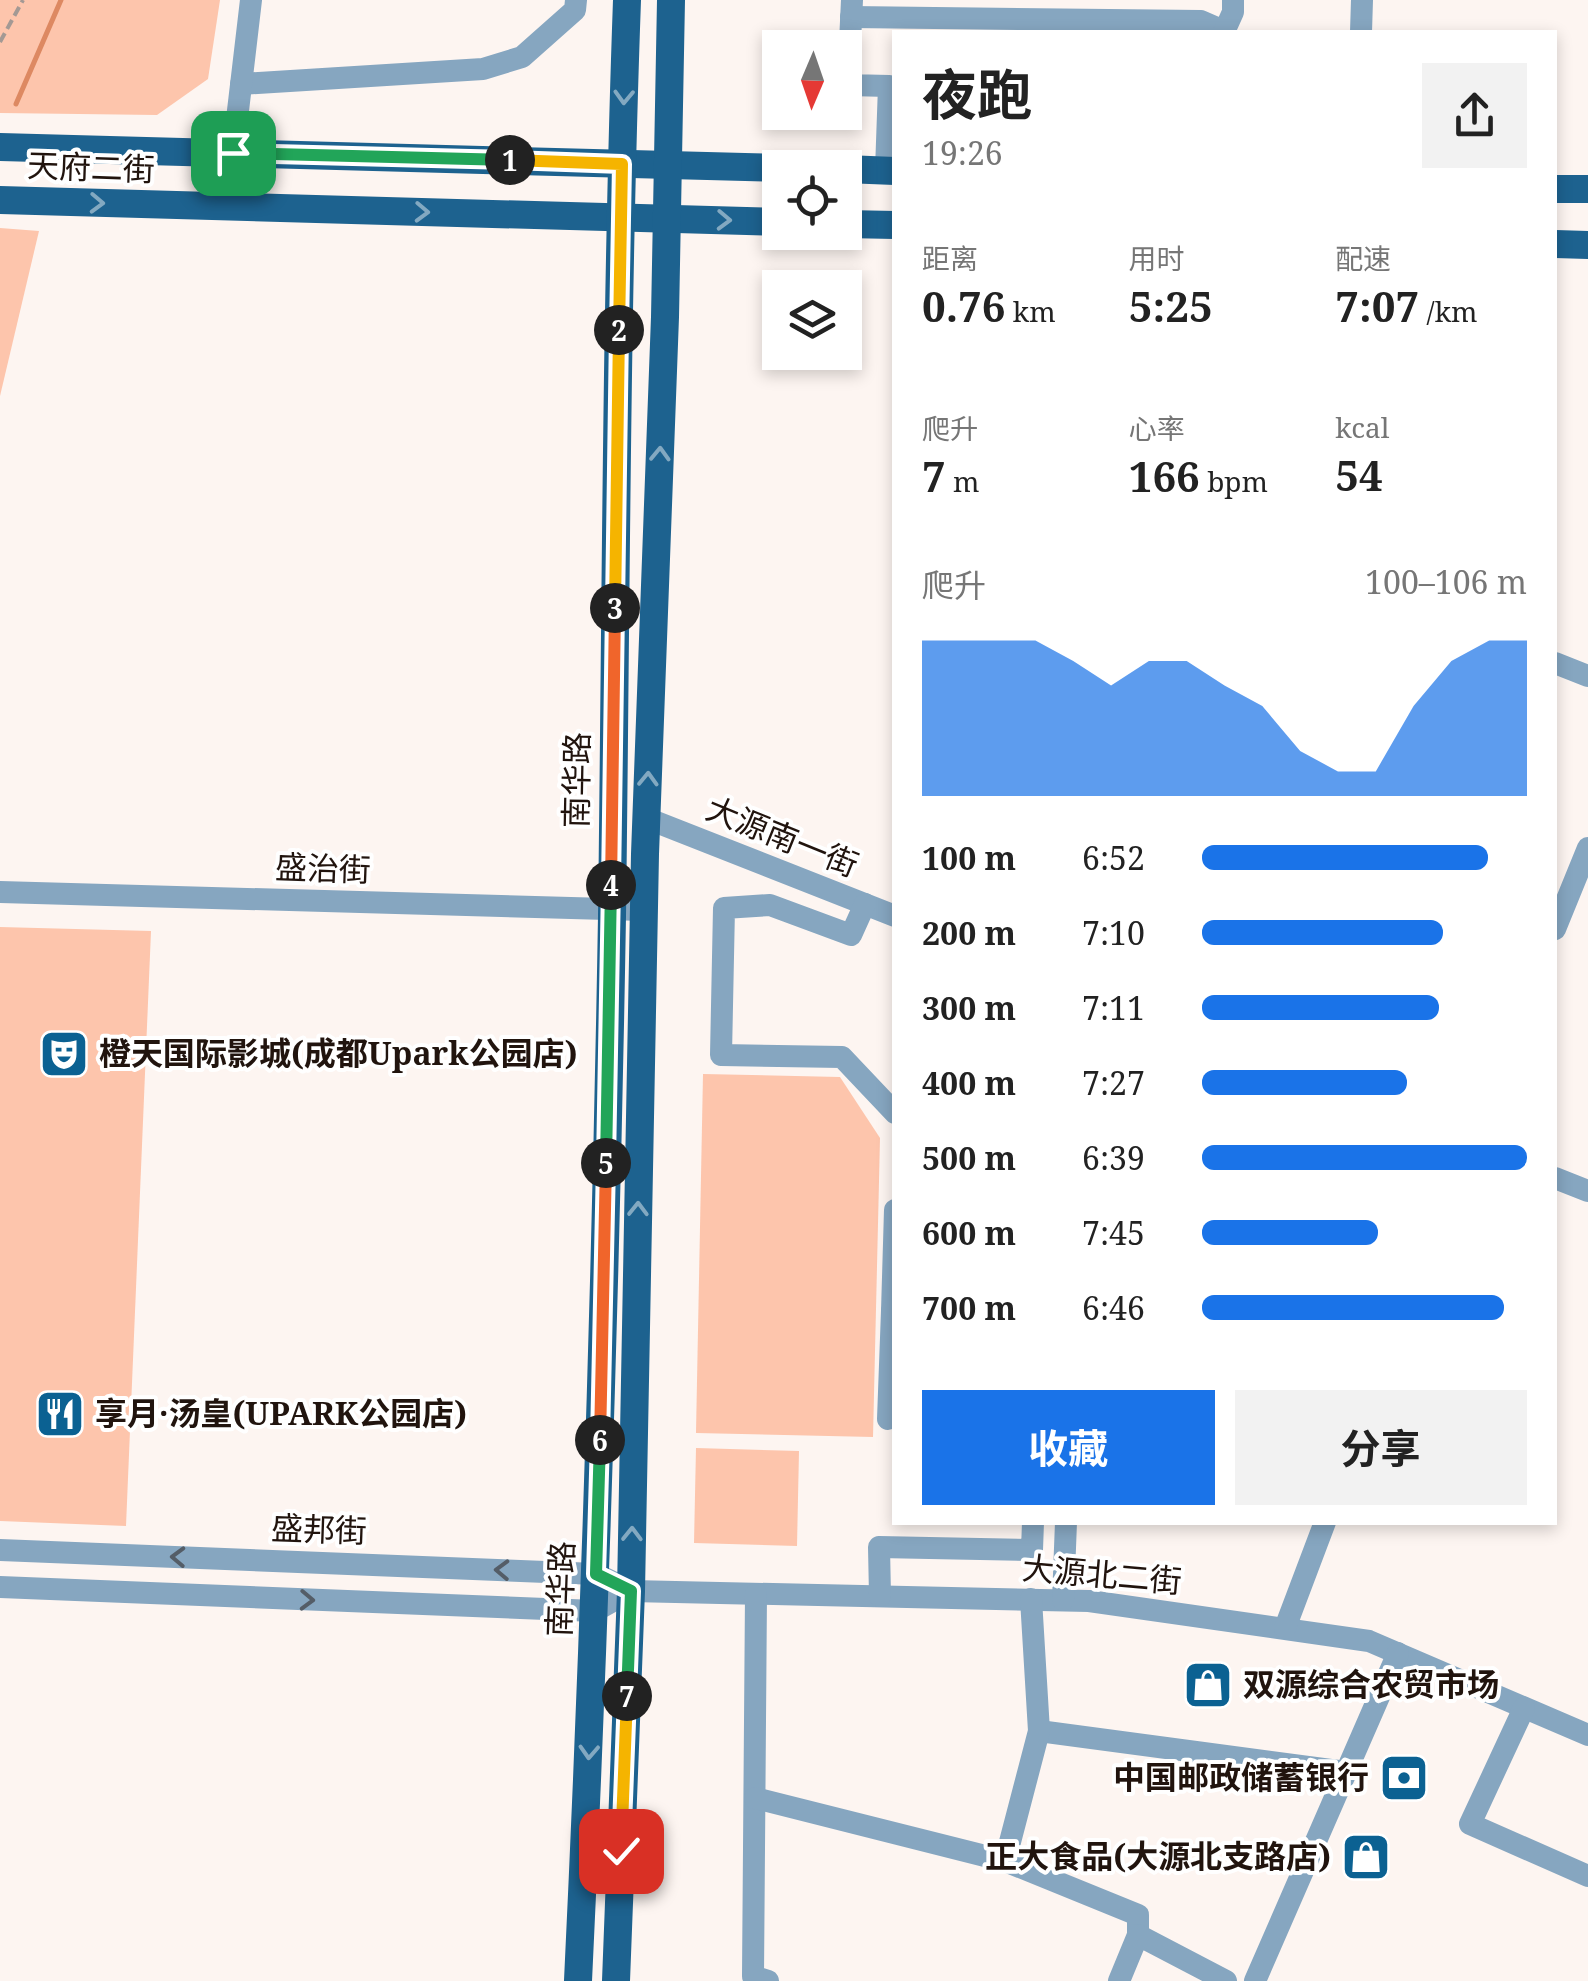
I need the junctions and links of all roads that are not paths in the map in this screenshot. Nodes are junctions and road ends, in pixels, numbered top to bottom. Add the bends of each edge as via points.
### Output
1 (251, 0) edge
2 (576, 0) edge
3 (628, 0) edge
4 (671, 0) edge
5 (1233, 0) edge
6 (1362, 0) edge
7 (851, 9) edge
8 (1220, 30) edge
9 (1225, 30) edge
10 (1360, 30) edge
11 (241, 84) junction
12 (0, 146) edge
13 (233, 153) junction
14 (622, 164) junction
15 (669, 164) junction
16 (762, 167) edge
17 (862, 170) edge
18 (890, 171) edge
19 (1557, 188) edge
20 (1588, 190) edge
21 (0, 200) edge
22 (620, 218) junction
23 (668, 219) junction
24 (762, 222) edge
25 (862, 224) edge
26 (892, 225) edge
27 (1557, 244) edge
28 (1588, 245) edge
29 (1557, 664) edge
30 (1588, 676) edge
31 (646, 818) junction
32 (1588, 848) edge
33 (0, 892) edge
34 (864, 904) junction
35 (612, 909) junction
36 (644, 910) junction
37 (892, 915) edge
38 (1557, 925) edge
39 (892, 1110) edge
40 (1557, 1179) edge
41 (1588, 1191) edge
42 (892, 1347) edge
43 (888, 1419) dead end
44 (1033, 1525) edge
45 (1066, 1525) edge
46 (1324, 1525) edge
47 (0, 1550) edge
48 (596, 1574) junction
49 (0, 1587) edge
50 (631, 1591) junction
51 (756, 1594) junction
52 (880, 1596) junction
53 (1031, 1599) junction
54 (1063, 1600) junction
55 (596, 1612) junction
56 (1285, 1628) junction
57 (1398, 1653) junction
58 (1524, 1708) junction
59 (1039, 1731) junction
60 (1588, 1735) edge
61 (1346, 1772) junction
62 (755, 1798) junction
63 (1005, 1861) junction
64 (1588, 1876) edge
65 (1138, 1935) junction
66 (578, 1981) edge
67 (616, 1981) edge
68 (768, 1981) edge
69 (1119, 1981) edge
70 (1226, 1981) edge
71 (1256, 1981) edge

1 - 11 street
2 - 11 street via 575,10 522,57 483,68
3 -> 14 main road, 南华路
4 - 15 main road
5 - 9 street
6 - 10 street
7 - 8 street via 1201,21
7 - 18 street via 848,85 888,86
11 - 13 street
12 - 13 main road, 天府二街
13 - 14 main road, 天府二街
14 - 15 main road, 天府二街
14 - 22 main road, 南华路
15 - 16 main road, 天府二街
15 - 23 main road
17 - 18 main road
19 - 20 main road
21 -> 22 main road, 天府二街
22 - 23 main road, 天府二街
22 - 35 main road, 南华路
23 -> 24 main road, 天府二街
31 -> 23 main road
25 - 26 main road
27 - 28 main road
29 - 30 street
31 - 34 street, 大源南一街
31 - 36 main road
32 - 38 street
33 - 35 street, 盛治街
34 - 37 street, 大源南一街
34 - 39 street via 852,935 770,905 724,908 722,1055 842,1057
35 - 36 street, 盛治街
35 - 48 main road, 南华路
50 -> 36 main road
40 - 41 street
42 - 43 street
44 - 52 street via 1032,1550 880,1546
45 - 54 street
46 - 56 street
48 -> 47 street, 盛邦街
48 - 50 street, 盛邦街
48 - 55 main road, 南华路
49 -> 55 street
50 - 51 street, 大源北二街
50 - 55 street
50 - 67 main road
51 - 52 street, 大源北二街
51 - 62 street
52 - 53 street, 大源北二街
53 - 54 street, 大源北二街
53 - 59 street
54 - 56 street, 大源北二街
55 -> 66 main road, 南华路
56 - 57 street, 大源北二街 via 1369,1640
57 - 58 street, 大源北二街
57 - 61 street
58 - 60 street, 大源北二街
58 - 64 street via 1470,1824
59 - 61 street
59 - 63 street
61 - 71 street
62 - 63 street
62 - 68 street via 753,1976
63 - 65 street via 1138,1915
65 - 69 street
65 - 70 street

